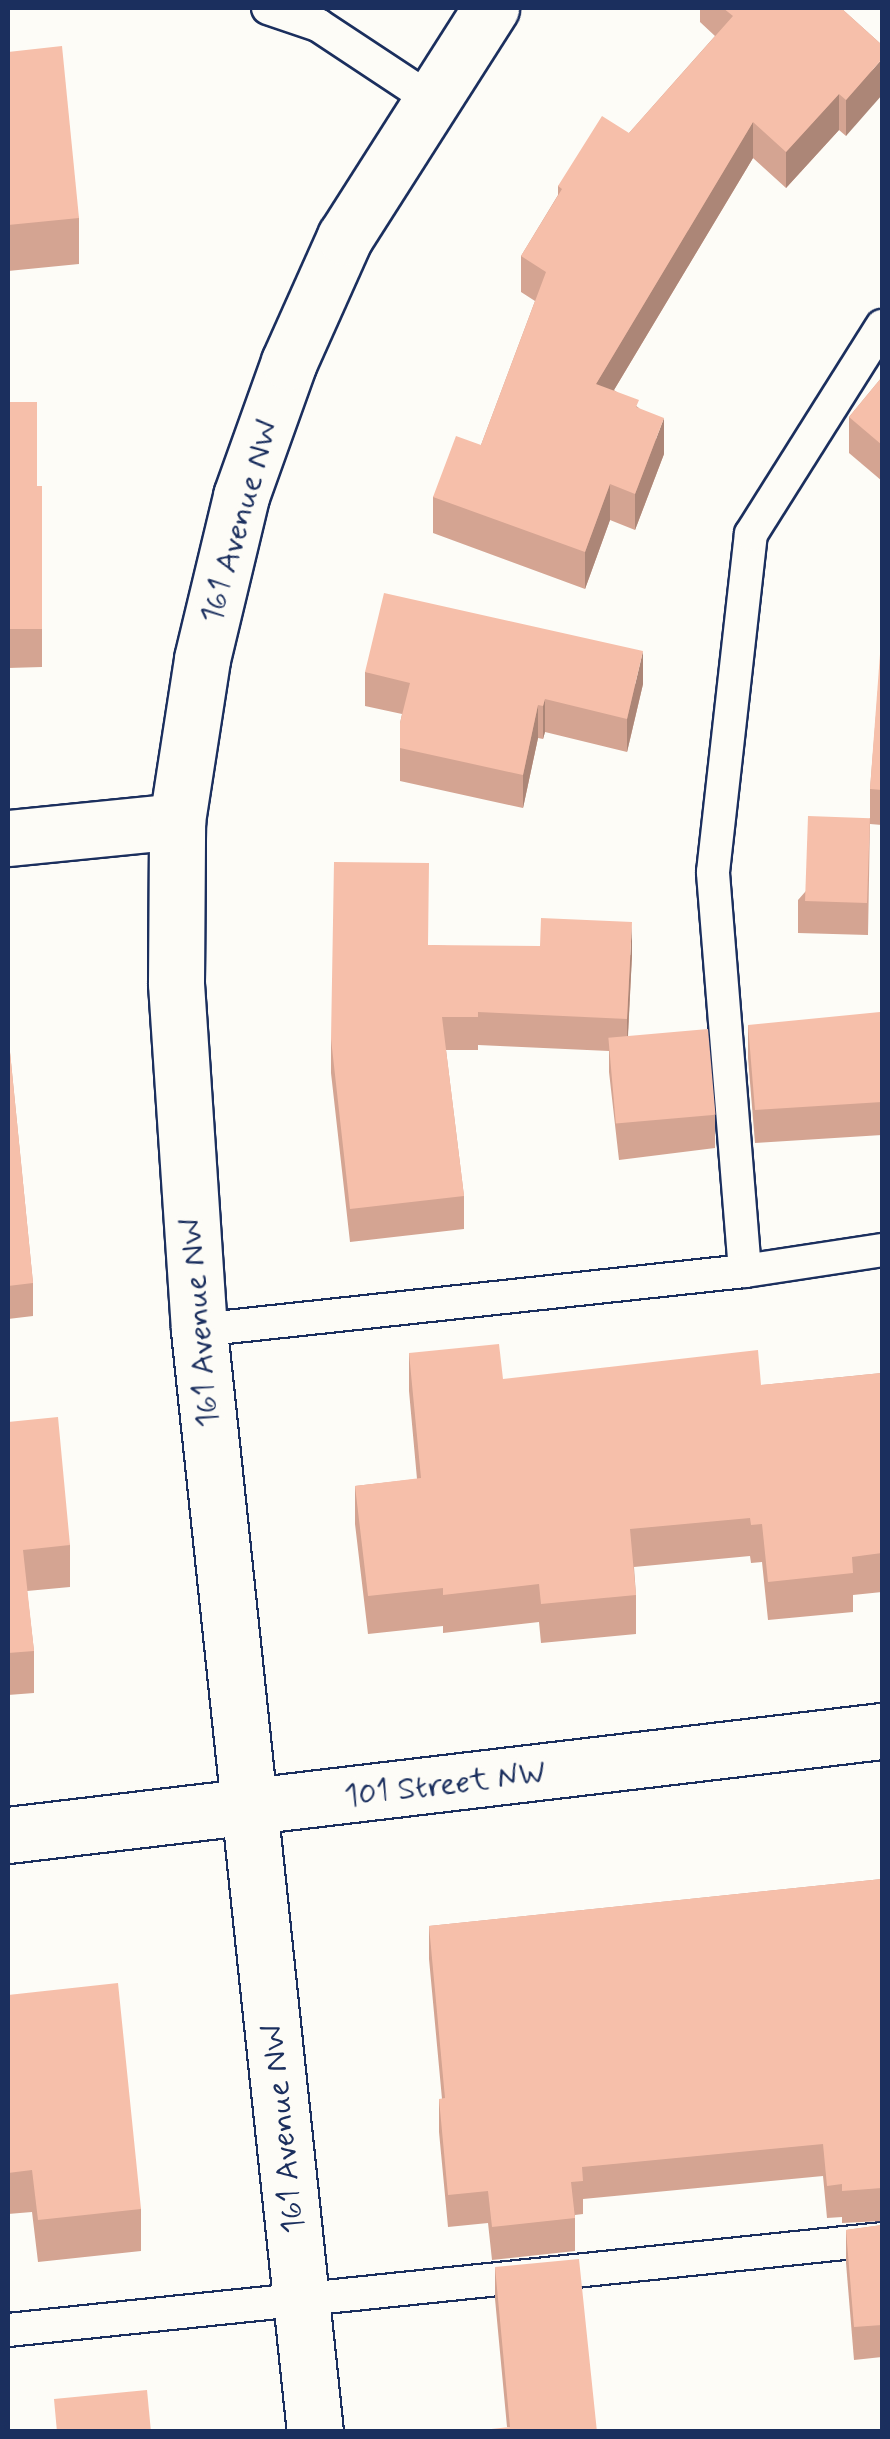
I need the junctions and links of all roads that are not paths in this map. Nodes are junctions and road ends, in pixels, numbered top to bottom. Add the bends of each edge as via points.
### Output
1 (268, 8) edge
2 (490, 8) edge
3 (430, 99) junction
4 (882, 326) edge
5 (177, 821) junction
6 (8, 838) edge
7 (882, 1250) edge
8 (745, 1271) junction
9 (199, 1330) junction
10 (882, 1731) edge
11 (248, 1808) junction
12 (8, 1835) edge
13 (882, 2239) edge
14 (302, 2296) junction
15 (8, 2330) edge
16 (315, 2432) edge

1 - 3 lane via 318,25
2 - 3 street, 161 Avenue NW
3 - 5 street, 161 Avenue NW via 345,237 289,362 242,496 202,659
4 - 8 lane via 751,534 712,872
5 - 6 street
5 - 9 street, 161 Avenue NW via 177,1002
7 - 8 lane
8 - 9 lane
9 - 11 street, 161 Avenue NW
10 - 11 street, 101 Street NW
11 - 12 street, 101 Street NW
11 - 14 street, 161 Avenue NW
13 - 14 lane
14 - 15 lane
14 - 16 street, 161 Avenue NW

